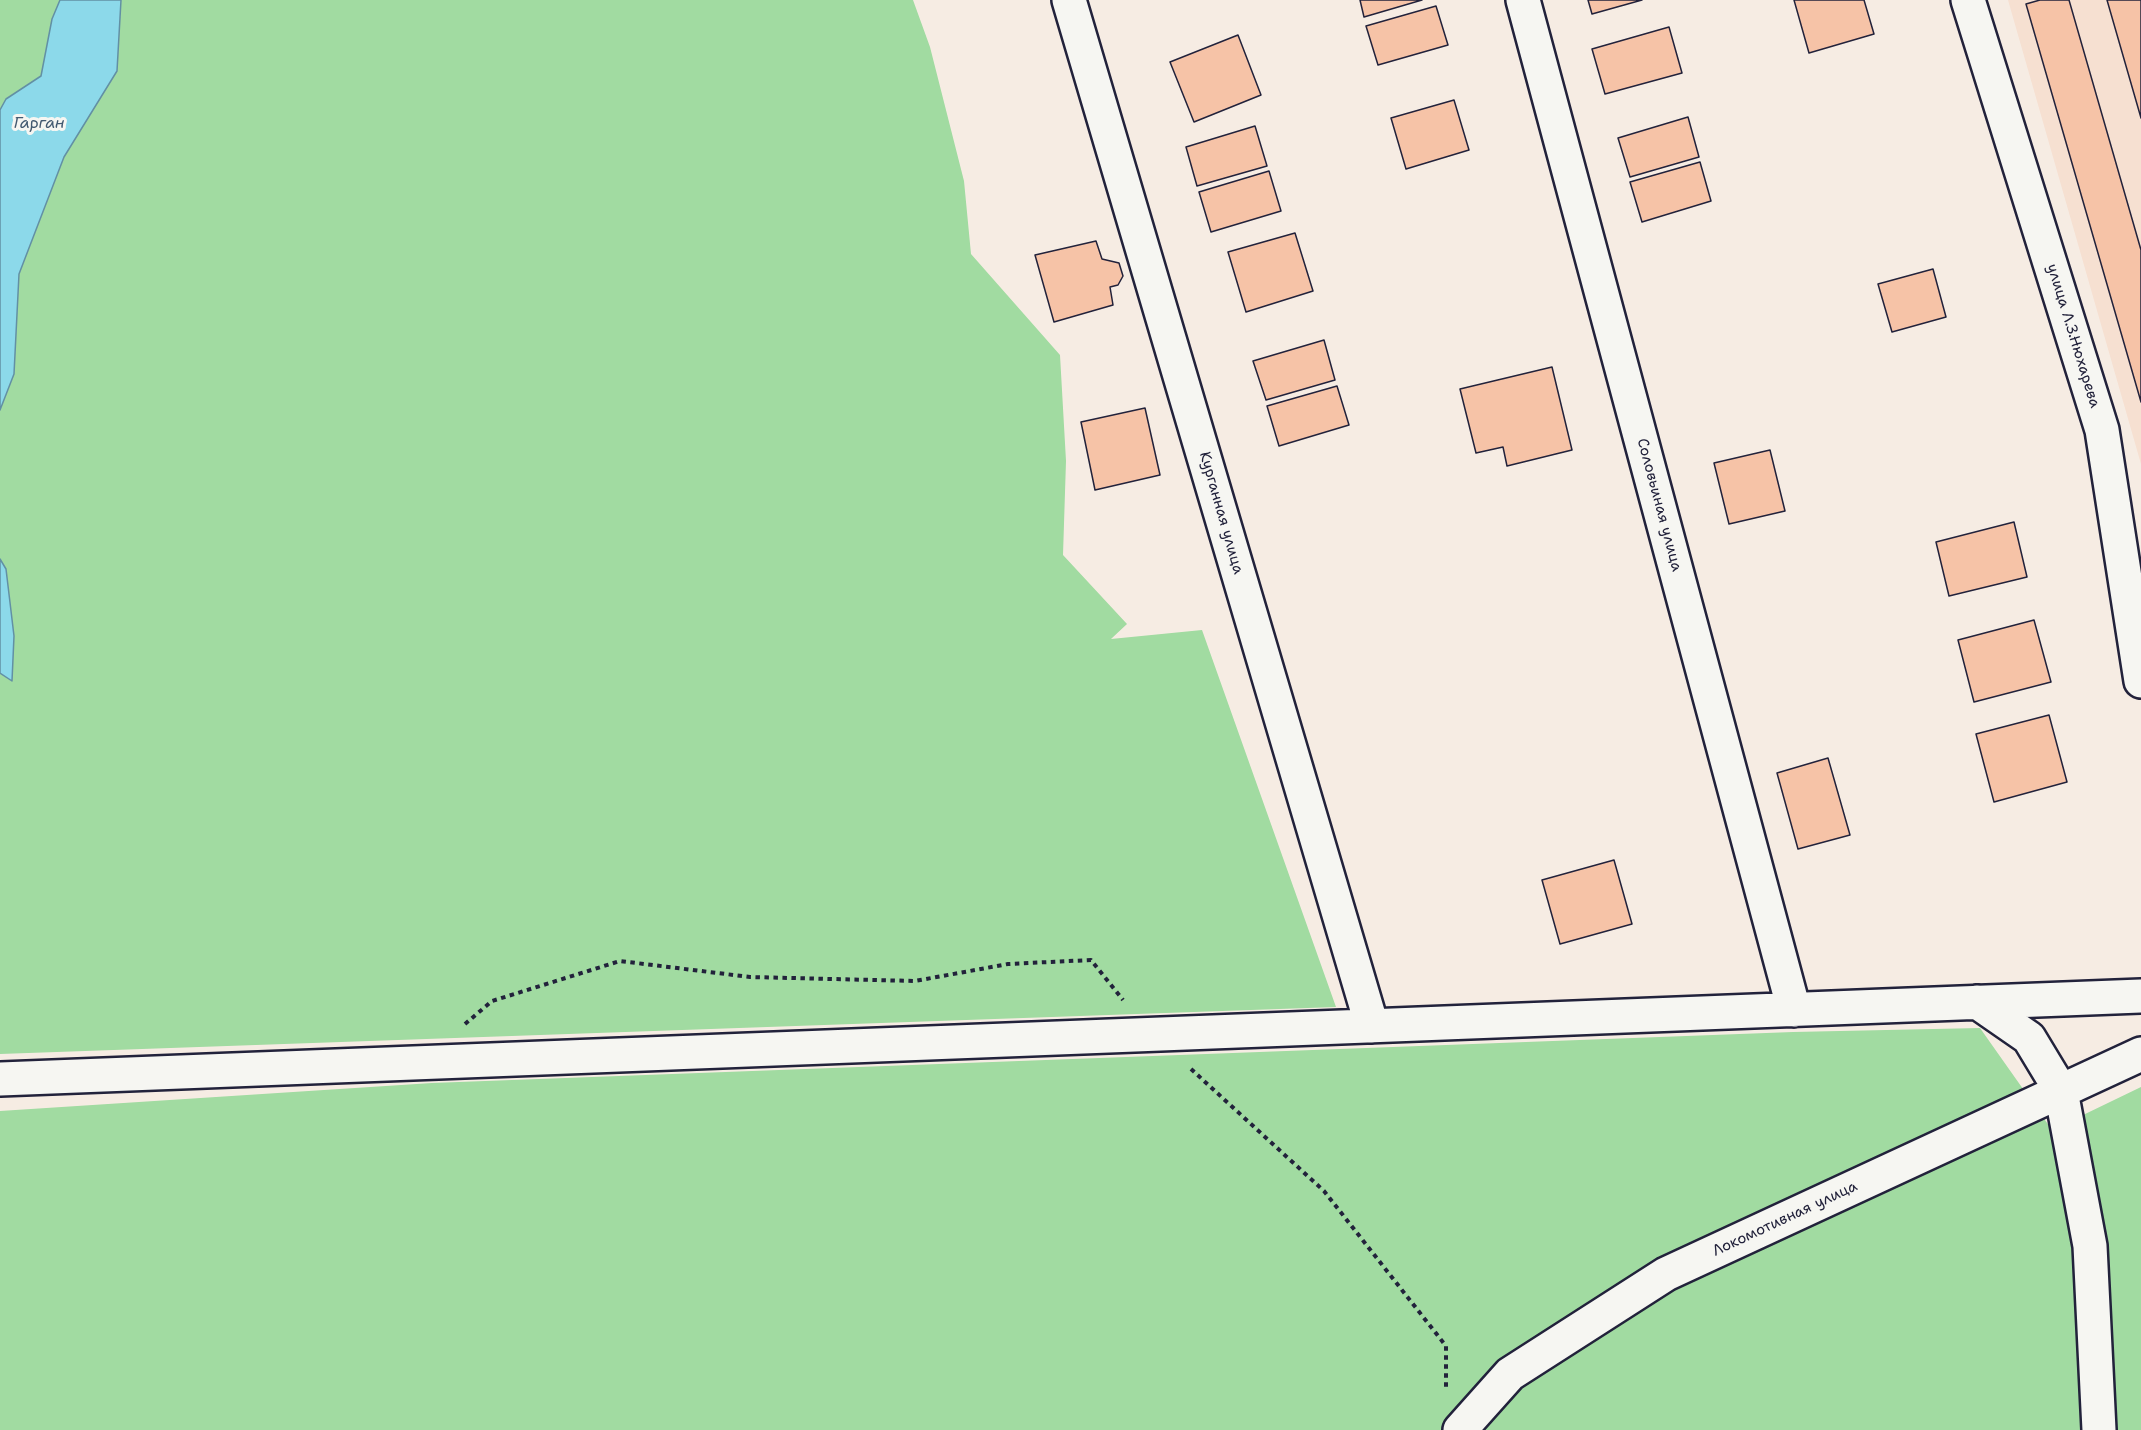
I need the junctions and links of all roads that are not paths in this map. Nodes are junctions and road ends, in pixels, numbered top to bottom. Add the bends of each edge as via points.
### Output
1 (1069, 0) edge
2 (1523, 0) edge
3 (1968, 0) edge
4 (2141, 681) edge
5 (2141, 996) edge
6 (1977, 1002) junction
7 (1794, 1010) junction
8 (1372, 1026) junction
9 (2141, 1054) edge
10 (0, 1079) edge
11 (2061, 1091) junction
12 (1460, 1430) edge
13 (2099, 1430) edge

1 - 8 street, Курганная улица
2 - 7 street, Соловьиная улица
3 - 4 street, улица Л.З.Нюхарева via 2102,430
5 - 6 street
6 - 7 street
6 - 11 street via 2029,1038
7 - 8 street
8 - 10 street
9 - 11 street, Локомотивная улица
11 - 12 street, Локомотивная улица via 1666,1274 1510,1374
11 - 13 street via 2090,1246

